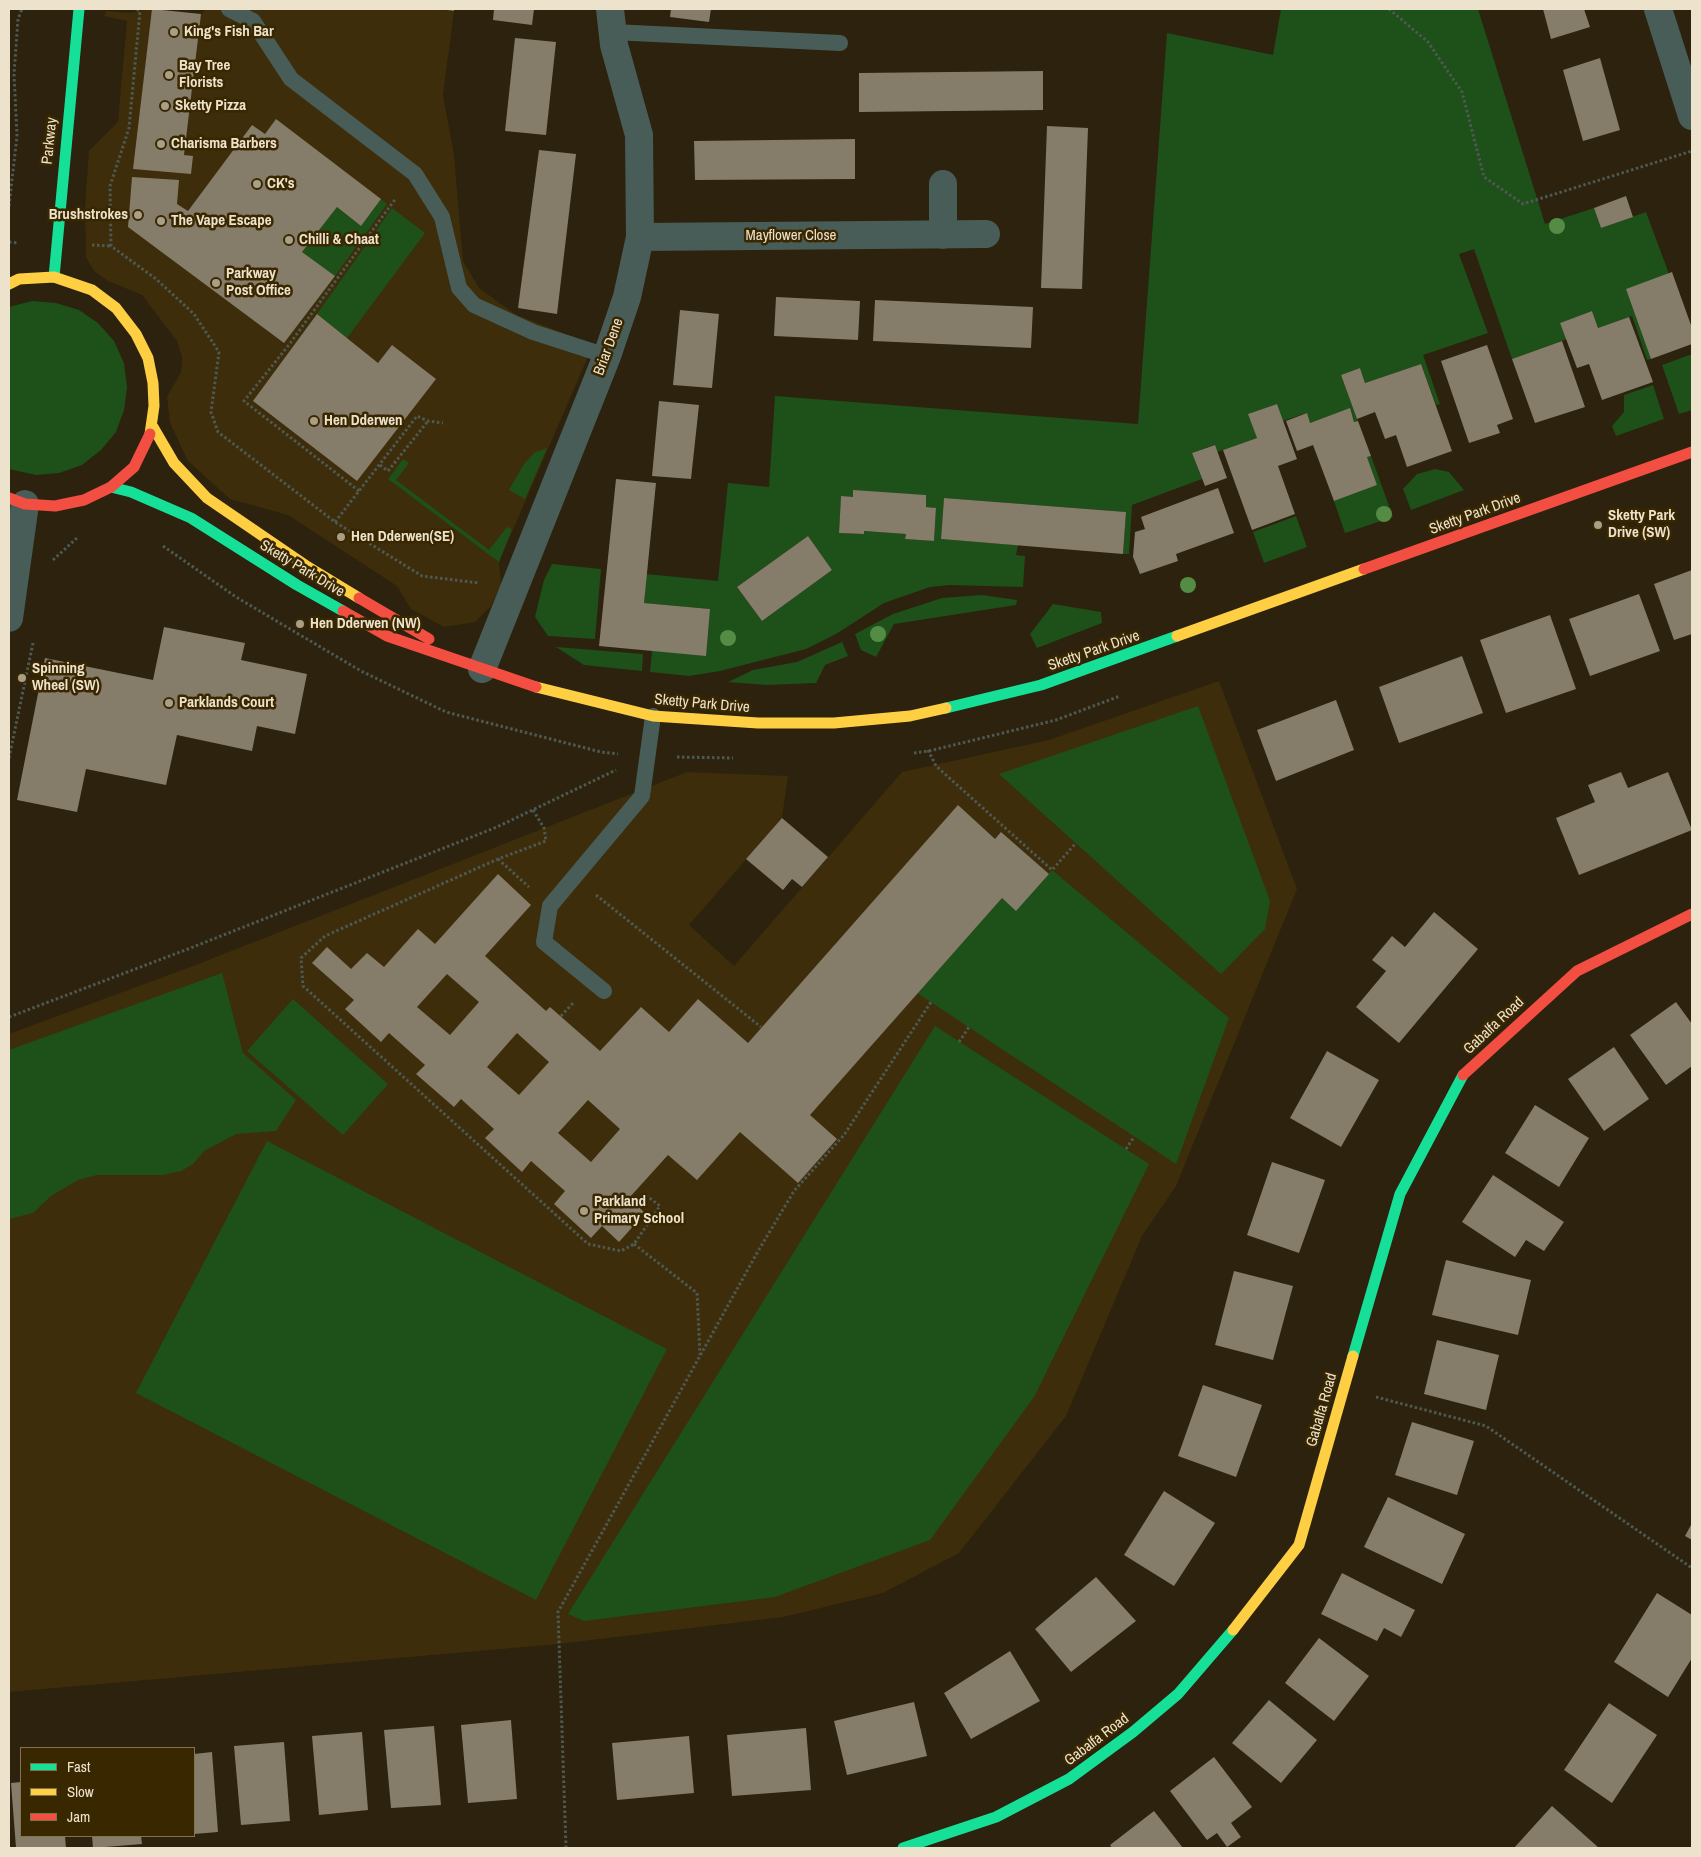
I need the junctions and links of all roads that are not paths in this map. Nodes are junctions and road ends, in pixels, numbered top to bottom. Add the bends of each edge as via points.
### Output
1 (79, 9) edge
2 (229, 9) edge
3 (1658, 9) edge
4 (611, 20) edge
5 (840, 43) dead end
6 (1692, 116) edge
7 (943, 184) dead end
8 (986, 234) dead end
9 (943, 235) junction
10 (640, 237) junction
11 (54, 277) junction
12 (9, 284) edge
13 (607, 356) junction
14 (153, 426) junction
15 (1692, 452) edge
16 (111, 487) junction
17 (17, 501) edge
18 (9, 618) edge
19 (482, 669) junction
20 (653, 716) junction
21 (1692, 914) edge
22 (604, 991) dead end
23 (903, 1848) edge

1 - 11 street, Parkway
2 - 13 lane via 253,20 291,79 415,174 442,217 459,288 474,304 533,332
3 - 6 street
4 - 5 lane
4 - 10 street, Briar Dene via 639,135
7 - 9 street
8 - 9 street, Mayflower Close
9 - 10 street, Mayflower Close
10 - 13 street, Briar Dene via 627,297
11 - 12 street via 19,279
11 - 14 street via 92,290 116,308 136,334 148,358 153,383
13 - 19 street, Briar Dene
14 - 16 street via 134,467
14 - 19 street, Sketty Park Drive via 174,463 207,498 308,567
15 - 20 street, Sketty Park Drive via 1041,685 910,716 834,723 758,723
16 - 17 street via 84,500 55,506
16 - 19 street, Sketty Park Drive via 131,492 191,518 297,585 387,636
17 - 18 street via 17,561
19 - 20 street, Sketty Park Drive via 540,688
20 - 22 lane via 642,796 550,906 544,942
21 - 23 street, Gabalfa Road via 1577,971 1462,1076 1400,1194 1299,1545 1217,1651 1178,1694 1069,1779 996,1818

